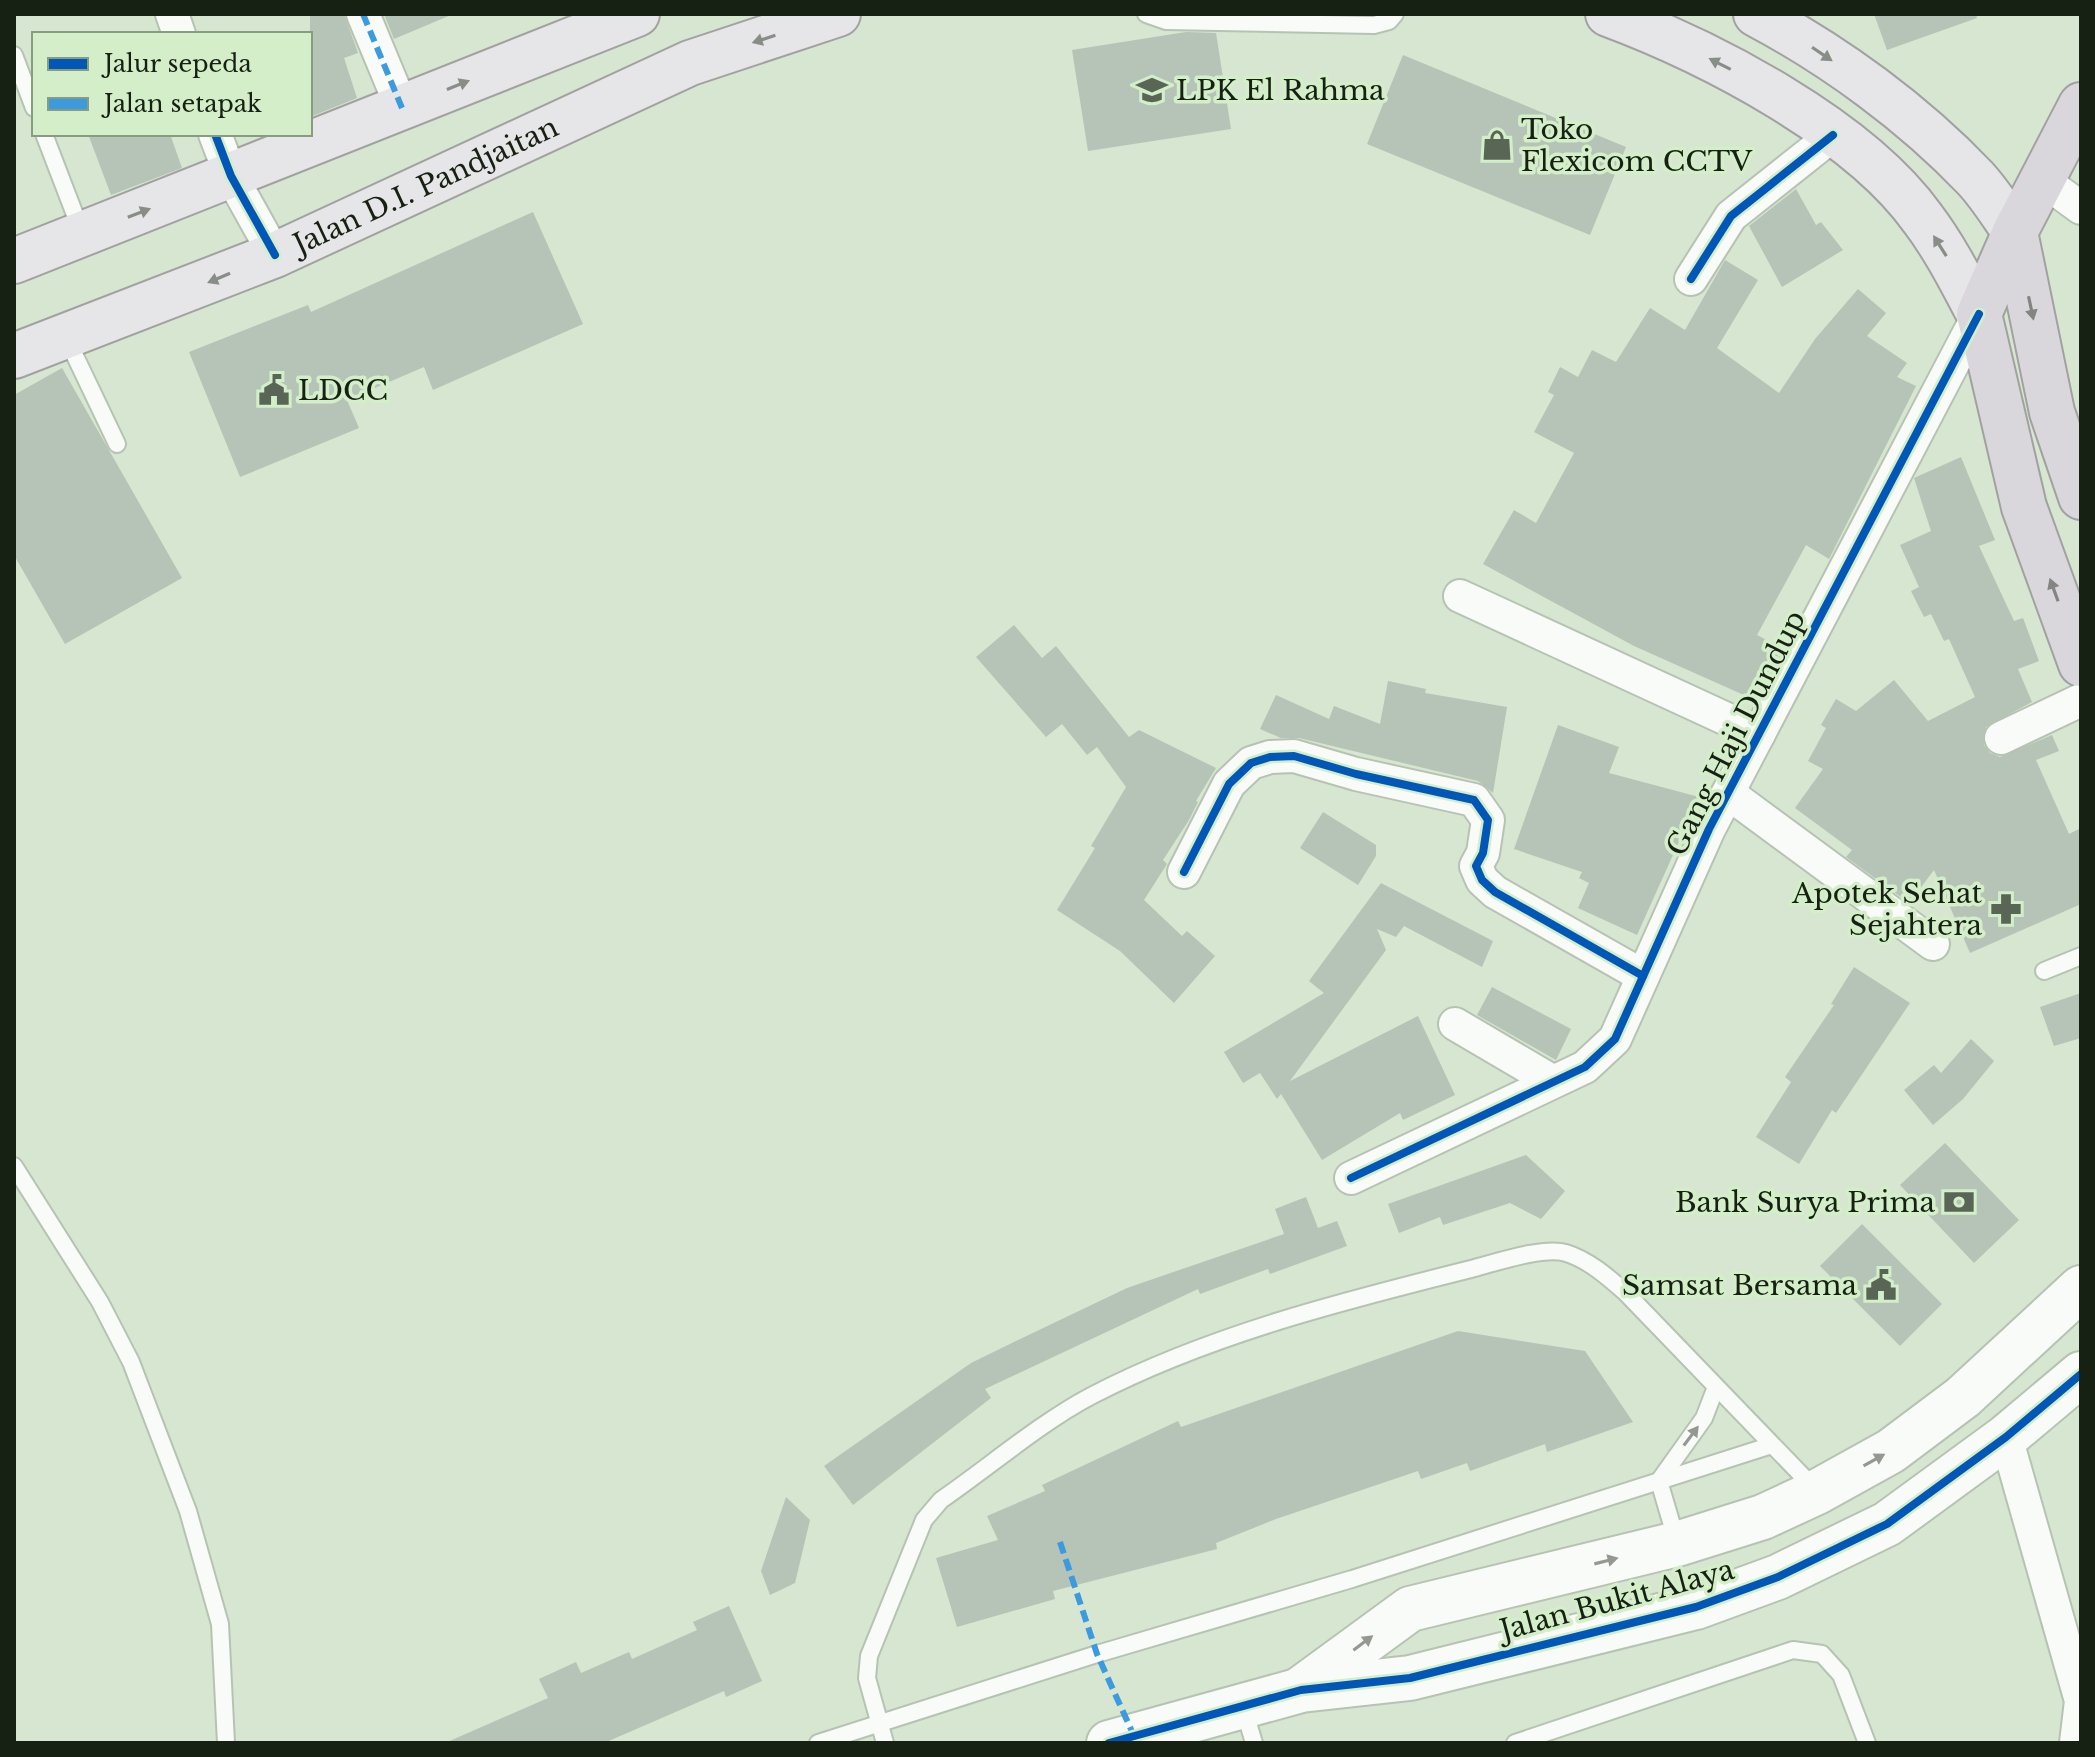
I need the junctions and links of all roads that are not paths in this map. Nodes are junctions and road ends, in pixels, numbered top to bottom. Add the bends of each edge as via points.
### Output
1 (363, 14) edge
2 (637, 14) edge
3 (838, 14) edge
4 (1146, 14) edge
5 (1395, 14) edge
6 (1608, 14) edge
7 (1756, 14) edge
8 (14, 55) edge
9 (32, 103) edge
10 (2081, 105) edge
11 (402, 108) junction
12 (1833, 135) junction
13 (45, 136) edge
14 (216, 136) edge
15 (231, 176) junction
16 (2044, 181) junction
17 (2081, 208) edge
18 (2015, 232) junction
19 (83, 235) junction
20 (275, 255) junction
21 (14, 261) edge
22 (1691, 279) dead end
23 (1979, 314) junction
24 (65, 336) junction
25 (14, 356) edge
26 (117, 444) dead end
27 (2081, 497) edge
28 (1460, 596) dead end
29 (2081, 664) edge
30 (2081, 700) edge
31 (1759, 734) junction
32 (2001, 738) dead end
33 (1728, 793) junction
34 (1184, 872) dead end
35 (1933, 944) dead end
36 (2081, 956) edge
37 (2044, 971) dead end
38 (1643, 976) junction
39 (1455, 1024) dead end
40 (1552, 1081) junction
41 (14, 1166) edge
42 (1351, 1178) dead end
43 (2081, 1288) edge
44 (2081, 1374) edge
45 (1716, 1387) junction
46 (2006, 1437) junction
47 (1772, 1445) junction
48 (1659, 1481) junction
49 (1817, 1492) junction
50 (1677, 1544) junction
51 (1696, 1607) junction
52 (1301, 1690) junction
53 (878, 1725) junction
54 (1248, 1725) edge
55 (226, 1743) edge
56 (818, 1743) edge
57 (885, 1743) edge
58 (1109, 1743) edge
59 (1515, 1743) edge
60 (1867, 1743) edge
61 (2076, 1743) edge

1 - 11 street
11 -> 2 main road
3 -> 20 main road, Jalan D.I. Pandjaitan via 690,63
4 - 5 lane via 1166,21 1374,25
12 -> 6 main road via 1762,85 1662,34
7 -> 18 main road via 1826,57 1930,134 1977,181
8 - 9 lane
10 - 16 highway
11 - 15 main road
12 - 22 street via 1731,216
23 -> 12 main road via 1922,217 1874,165
13 - 19 lane
14 - 15 street
19 -> 15 main road
15 - 20 street
16 - 17 street
16 - 18 highway
18 - 23 highway
18 -> 27 highway via 2052,412
19 - 21 main road
20 -> 24 main road, Jalan D.I. Pandjaitan
29 -> 23 highway via 2024,507
23 - 31 street, Gang Haji Dundup
24 - 25 main road, Jalan D.I. Pandjaitan
24 - 26 lane
28 - 31 street
30 - 32 street
31 - 33 street, Gang Haji Dundup
33 - 35 street
33 - 38 street, Gang Haji Dundup
34 - 38 street via 1229,784 1251,763 1294,756 1474,800 1488,820 1476,866 1482,880
36 - 37 lane
38 - 40 street, Gang Haji Dundup via 1615,1039 1585,1067
39 - 40 street
40 - 42 street, Gang Haji Dundup
41 - 55 lane via 100,1302 131,1362 188,1511 220,1624
49 -> 43 street, Jalan Bukit Alaya via 1891,1451 1963,1397
44 - 46 street, Jalan Bukit Alaya
45 - 47 lane
48 -> 45 lane via 1704,1418
45 - 53 lane via 1615,1283 1564,1252 1523,1256 1392,1289 1164,1364 1087,1399 941,1500 924,1520 869,1656 867,1678
46 - 51 street, Jalan Bukit Alaya via 1887,1524 1778,1577
46 - 61 street via 2081,1701
47 - 48 lane
47 - 49 lane
48 - 50 lane
48 - 53 lane
49 - 50 street, Jalan Bukit Alaya via 1763,1517
50 - 51 street
52 -> 50 street, Jalan Bukit Alaya via 1410,1609
51 - 52 street, Jalan Bukit Alaya via 1410,1678
52 - 54 street, Jalan Bukit Alaya
53 - 56 lane
53 - 57 lane
54 - 58 street, Jalan Bukit Alaya
59 - 60 lane via 1793,1650 1822,1654 1841,1675

